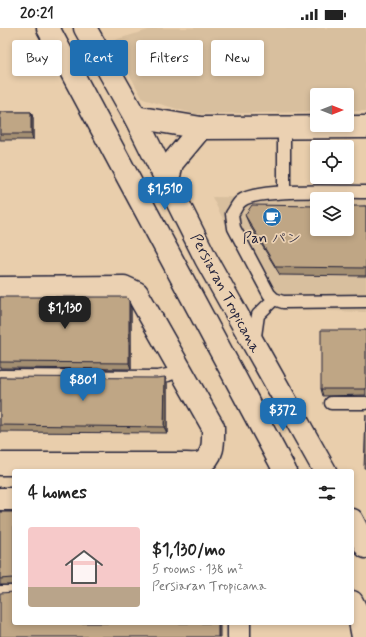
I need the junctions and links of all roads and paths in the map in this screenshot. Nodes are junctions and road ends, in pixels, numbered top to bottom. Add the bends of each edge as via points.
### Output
1 (48, 28) edge
2 (91, 32) edge
3 (135, 117) junction
4 (366, 127) edge
5 (201, 128) junction
6 (284, 128) junction
7 (168, 180) junction
8 (284, 192) junction
9 (366, 192) edge
10 (0, 288) edge
11 (274, 299) junction
12 (366, 301) edge
13 (254, 345) junction
14 (180, 370) junction
15 (0, 376) edge
16 (330, 403) dead end
17 (366, 403) edge
18 (0, 464) edge
19 (284, 469) edge
20 (324, 469) edge
21 (0, 499) edge
22 (12, 499) edge
23 (354, 524) edge
24 (366, 547) edge
25 (0, 592) edge
26 (12, 592) edge
27 (354, 606) edge
28 (239, 625) edge
29 (239, 637) edge
30 (363, 637) edge

1 - 19 main road
2 - 3 main road, Persiaran Tropicana
3 - 5 main road
3 - 7 main road, Persiaran Tropicana
4 - 6 main road
5 - 6 main road
5 - 7 main road via 172,163
6 - 8 lane
7 - 13 main road, Persiaran Tropicana via 206,259
8 - 9 lane
8 - 11 lane via 261,194 241,201 232,214 234,228
10 - 14 main road via 124,287 137,293
11 - 12 lane via 283,302
11 - 13 lane via 258,315
13 - 20 main road, Persiaran Tropicana
14 - 15 lane via 158,377
14 - 18 main road via 212,427 213,444 210,455 202,463
16 - 17 lane
21 - 22 main road
23 - 24 main road
25 - 26 lane
27 - 30 main road via 359,616
28 - 29 main road

